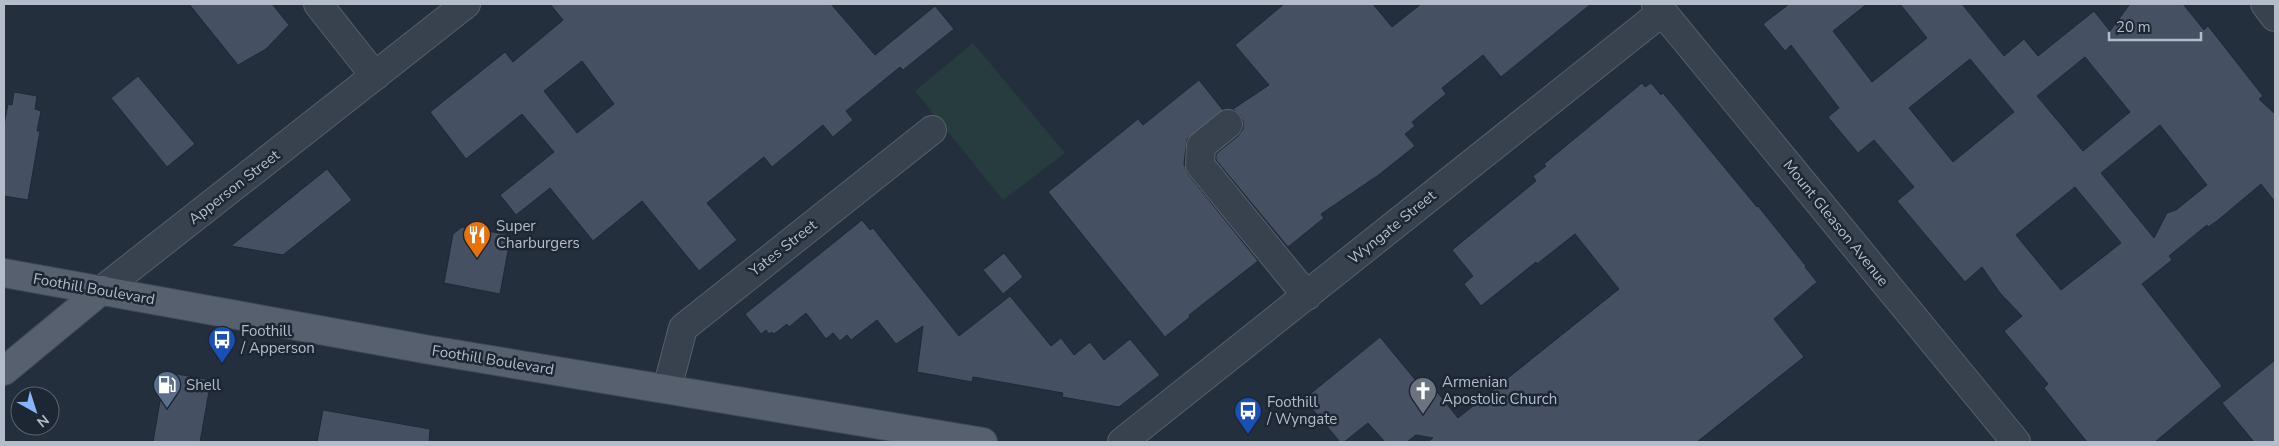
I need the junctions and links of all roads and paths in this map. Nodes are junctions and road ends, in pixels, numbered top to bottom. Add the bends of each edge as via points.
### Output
1 (318, 4) edge
2 (466, 4) edge
3 (2264, 4) edge
4 (1659, 8) edge
5 (2275, 17) edge
6 (375, 76) junction
7 (1228, 124) dead end
8 (932, 130) dead end
9 (4, 273) edge
10 (102, 290) junction
11 (1306, 296) junction
12 (4, 371) edge
13 (667, 389) junction
14 (983, 442) edge
15 (1122, 442) edge
16 (2016, 442) edge

1 - 6 street
2 - 6 street, Apperson Street
3 - 5 street
4 - 11 street, Wyngate Street
4 - 16 street, Mount Gleason Avenue
6 - 10 street, Apperson Street
7 - 11 street via 1201,146 1200,165
8 - 13 street, Yates Street via 683,328
9 - 10 main road, Foothill Boulevard
10 - 12 main road, Apperson Street
10 - 13 main road, Foothill Boulevard
11 - 15 street, Wyngate Street
13 - 14 main road, Foothill Boulevard

